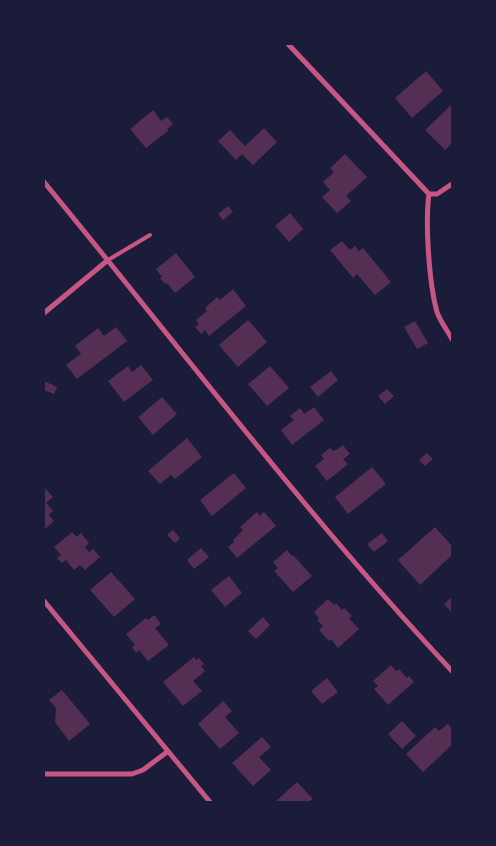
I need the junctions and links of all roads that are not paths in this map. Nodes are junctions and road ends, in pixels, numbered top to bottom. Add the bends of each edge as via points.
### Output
1 (288, 44) edge
2 (44, 182) edge
3 (452, 184) edge
4 (429, 194) junction
5 (150, 235) dead end
6 (108, 260) junction
7 (44, 313) edge
8 (452, 339) edge
9 (44, 601) edge
10 (452, 672) edge
11 (167, 752) junction
12 (44, 774) edge
13 (210, 802) edge

1 - 4 street
2 - 6 street
3 - 4 street via 437,194
4 - 8 street via 427,215 436,306
5 - 6 lane
6 - 7 street
6 - 10 street via 323,527
9 - 11 street
11 - 12 street via 132,774
11 - 13 street

